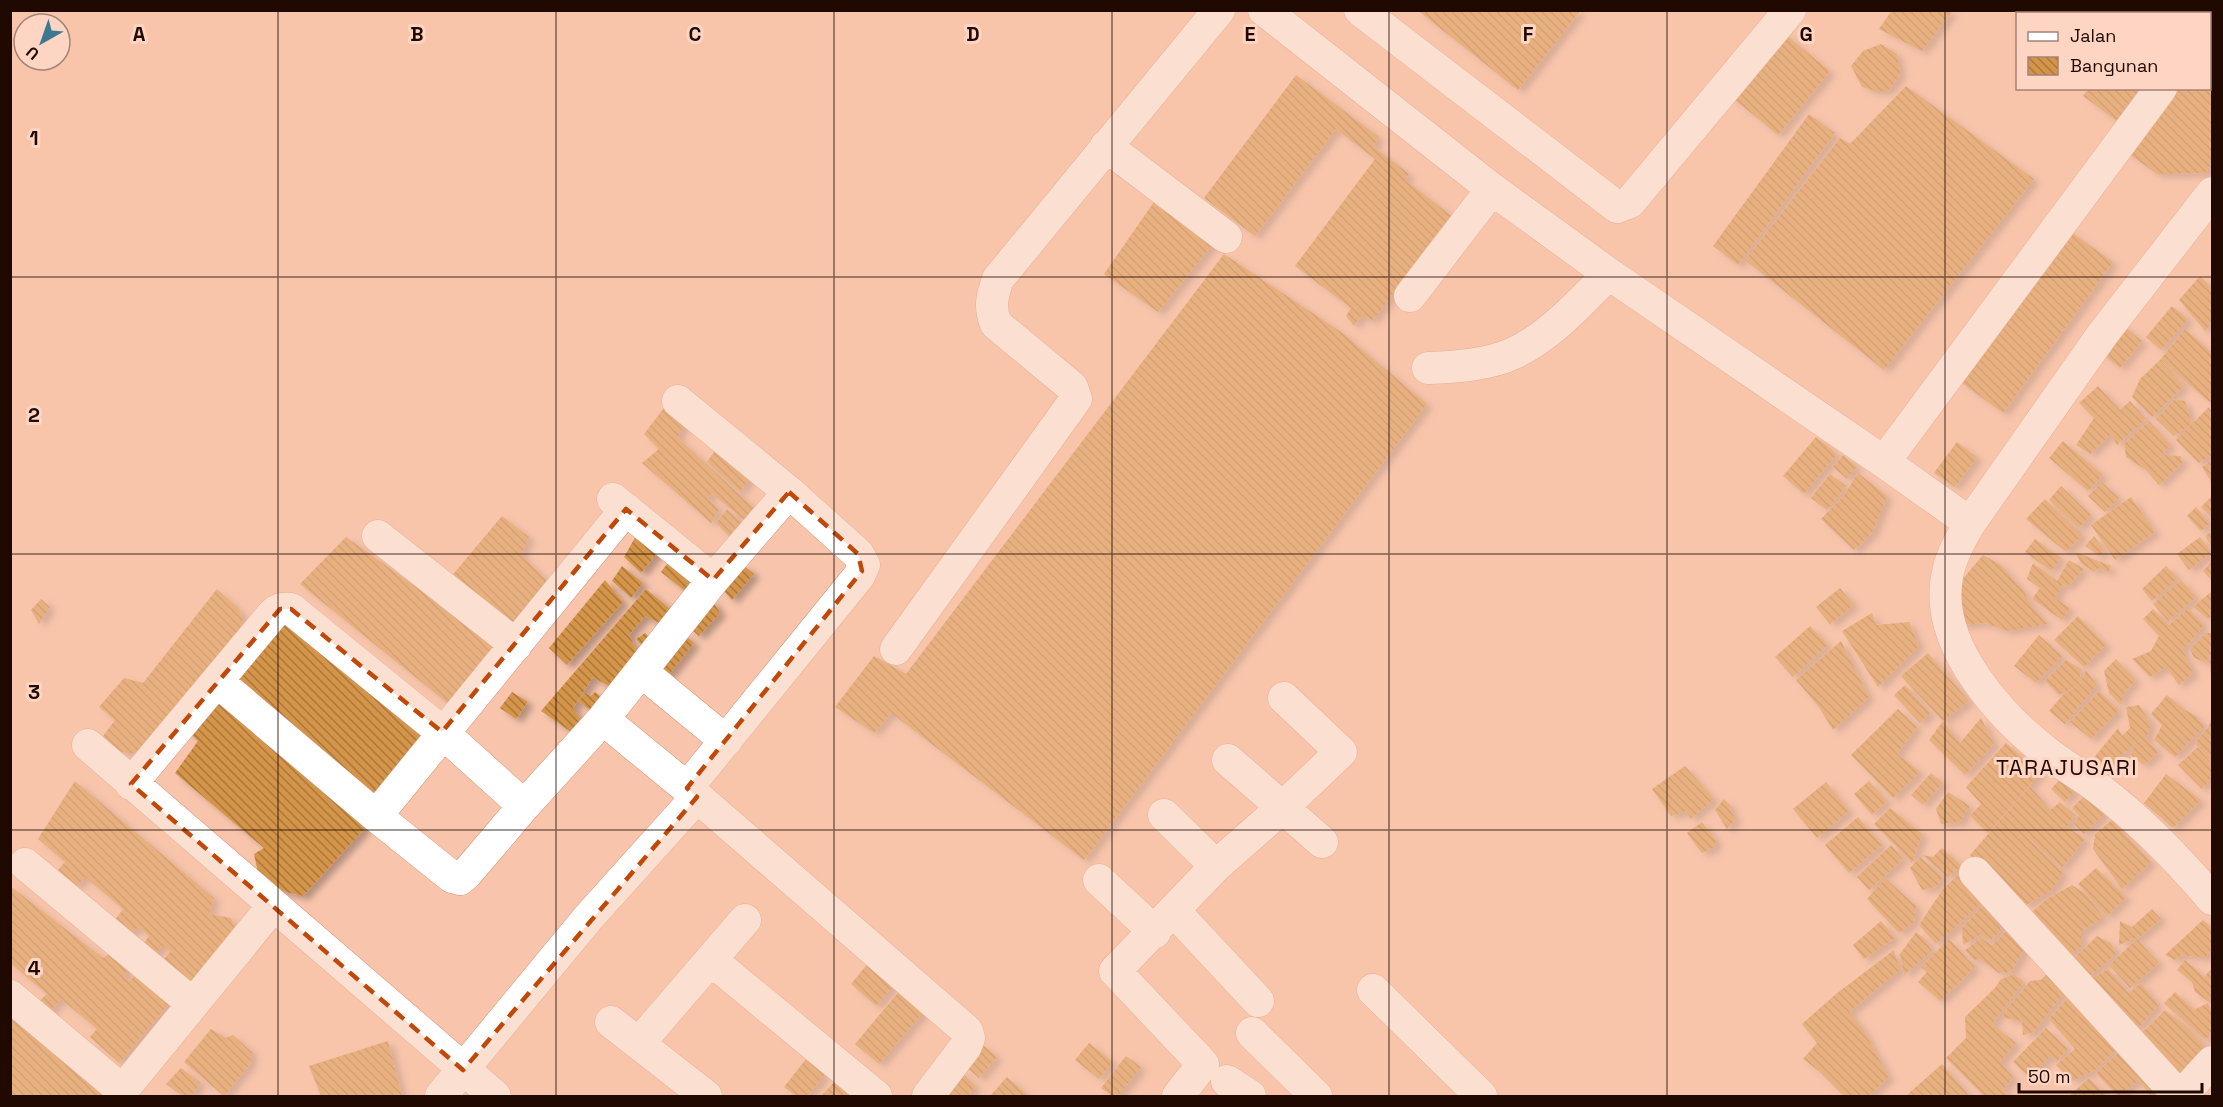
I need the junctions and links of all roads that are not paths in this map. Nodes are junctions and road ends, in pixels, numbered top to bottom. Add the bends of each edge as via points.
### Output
1 (1219, 10) edge
2 (1360, 10) edge
3 (1790, 10) edge
4 (1274, 18) edge
5 (2160, 90) edge
6 (1106, 146) junction
7 (1492, 189) junction
8 (2212, 193) edge
9 (1226, 237) dead end
10 (1609, 274) junction
11 (1410, 296) dead end
12 (1428, 368) dead end
13 (678, 400) dead end
14 (1884, 462) junction
15 (789, 492) junction
16 (1970, 523) junction
17 (378, 536) dead end
18 (713, 580) junction
19 (516, 645) junction
20 (896, 649) dead end
21 (640, 672) junction
22 (217, 681) junction
23 (1284, 698) dead end
24 (603, 719) junction
25 (442, 732) junction
26 (726, 741) junction
27 (88, 745) dead end
28 (1228, 760) dead end
29 (131, 783) junction
30 (692, 792) junction
31 (524, 806) junction
32 (1282, 808) junction
33 (1164, 815) dead end
34 (376, 816) junction
35 (1322, 842) dead end
36 (25, 864) dead end
37 (1216, 866) junction
38 (1975, 873) dead end
39 (1099, 880) dead end
40 (2212, 899) edge
41 (273, 906) junction
42 (745, 920) dead end
43 (1164, 921) junction
44 (711, 960) junction
45 (1372, 990) dead end
46 (10, 996) edge
47 (1258, 1001) dead end
48 (193, 1004) junction
49 (611, 1022) dead end
50 (1252, 1033) dead end
51 (639, 1043) junction
52 (2212, 1062) edge
53 (463, 1070) junction
54 (120, 1094) edge
55 (441, 1096) edge
56 (495, 1096) edge
57 (705, 1096) edge
58 (876, 1096) edge
59 (928, 1096) edge
60 (1178, 1096) edge
61 (1316, 1096) edge
62 (1481, 1096) edge
63 (2180, 1096) edge

1 - 6 street
2 - 3 street via 1617,207 1630,202
4 - 7 street
5 - 14 street
6 - 9 street
6 - 20 street via 998,279 992,295 991,310 996,324 1072,387 1076,399
7 - 10 street
7 - 11 street
8 - 16 street via 2102,335
10 - 12 street via 1548,332 1513,354 1464,366
10 - 14 street
13 - 15 street
14 - 16 street
15 - 18 street
15 - 26 street via 858,554 864,565
16 - 40 street via 1947,577 1945,605 1955,639 1974,676 2007,717 2146,829
17 - 19 street
18 - 19 street via 619,504
18 - 21 street
19 - 25 street
21 - 24 street
21 - 26 street
22 - 25 street via 276,611 291,609
22 - 29 street
22 - 34 street
23 - 32 street via 1341,752
24 - 30 street
24 - 31 street
25 - 31 street
25 - 34 street
26 - 30 street
27 - 29 street
28 - 32 street
29 - 41 street
30 - 53 street
30 - 59 street via 967,1031 966,1046
31 - 34 street via 460,879 445,872
32 - 35 street
32 - 37 street
33 - 37 street
36 - 48 street
37 - 43 street
38 - 63 street
39 - 43 street
41 - 48 street
41 - 53 street
42 - 44 street
43 - 47 street
43 - 60 street via 1115,971 1203,1064
44 - 51 street
44 - 58 street
45 - 62 street
46 - 54 street
48 - 54 street
49 - 51 street
50 - 61 street
51 - 57 street
52 - 63 street
53 - 55 street
53 - 56 street

